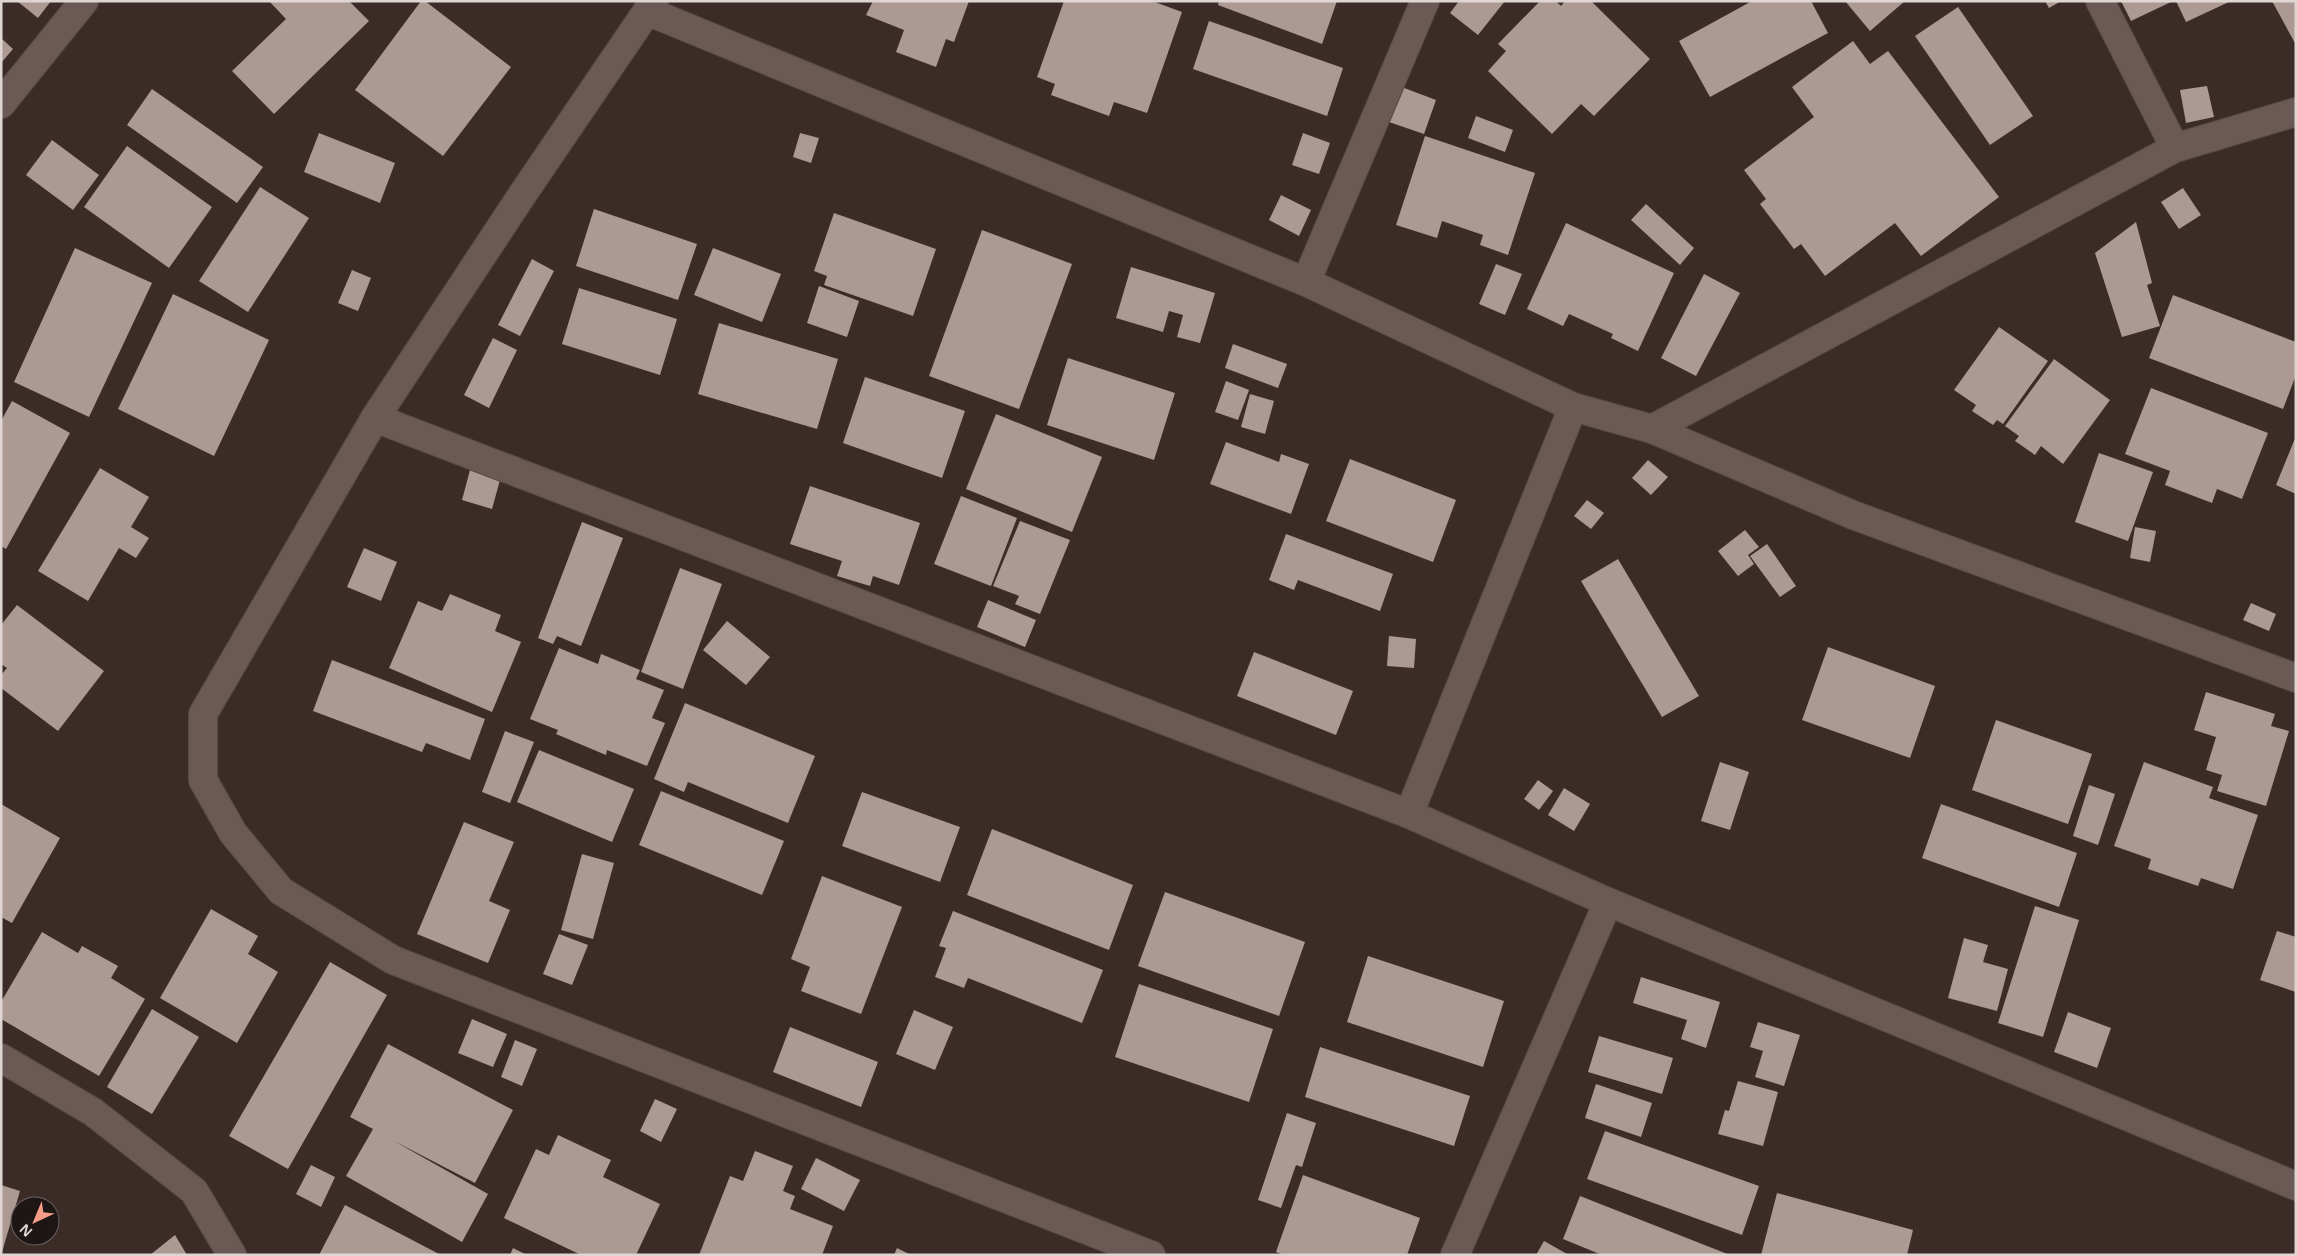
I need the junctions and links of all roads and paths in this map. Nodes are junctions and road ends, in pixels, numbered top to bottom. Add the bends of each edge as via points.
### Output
1 (84, 1) edge
2 (1425, 1) edge
3 (2100, 1) edge
4 (651, 6) edge
5 (1, 104) edge
6 (2296, 112) edge
7 (2175, 148) junction
8 (1306, 282) junction
9 (1573, 407) junction
10 (375, 418) junction
11 (1652, 429) junction
12 (2296, 678) edge
13 (1409, 814) junction
14 (1608, 902) junction
15 (1, 1058) edge
16 (2296, 1186) edge
17 (232, 1255) edge
18 (1151, 1255) edge
19 (1456, 1255) edge

1 - 5 street
2 - 8 street
3 - 7 street
4 - 8 street
4 - 10 street
6 - 7 street
7 - 11 street
8 - 9 street
9 - 11 street
9 - 13 street
10 - 13 street
10 - 18 street via 203,714 203,780 232,832 281,892 393,960
11 - 12 street via 1853,515
13 - 14 street
14 - 16 street
14 - 19 street
15 - 17 street via 93,1112 194,1191

